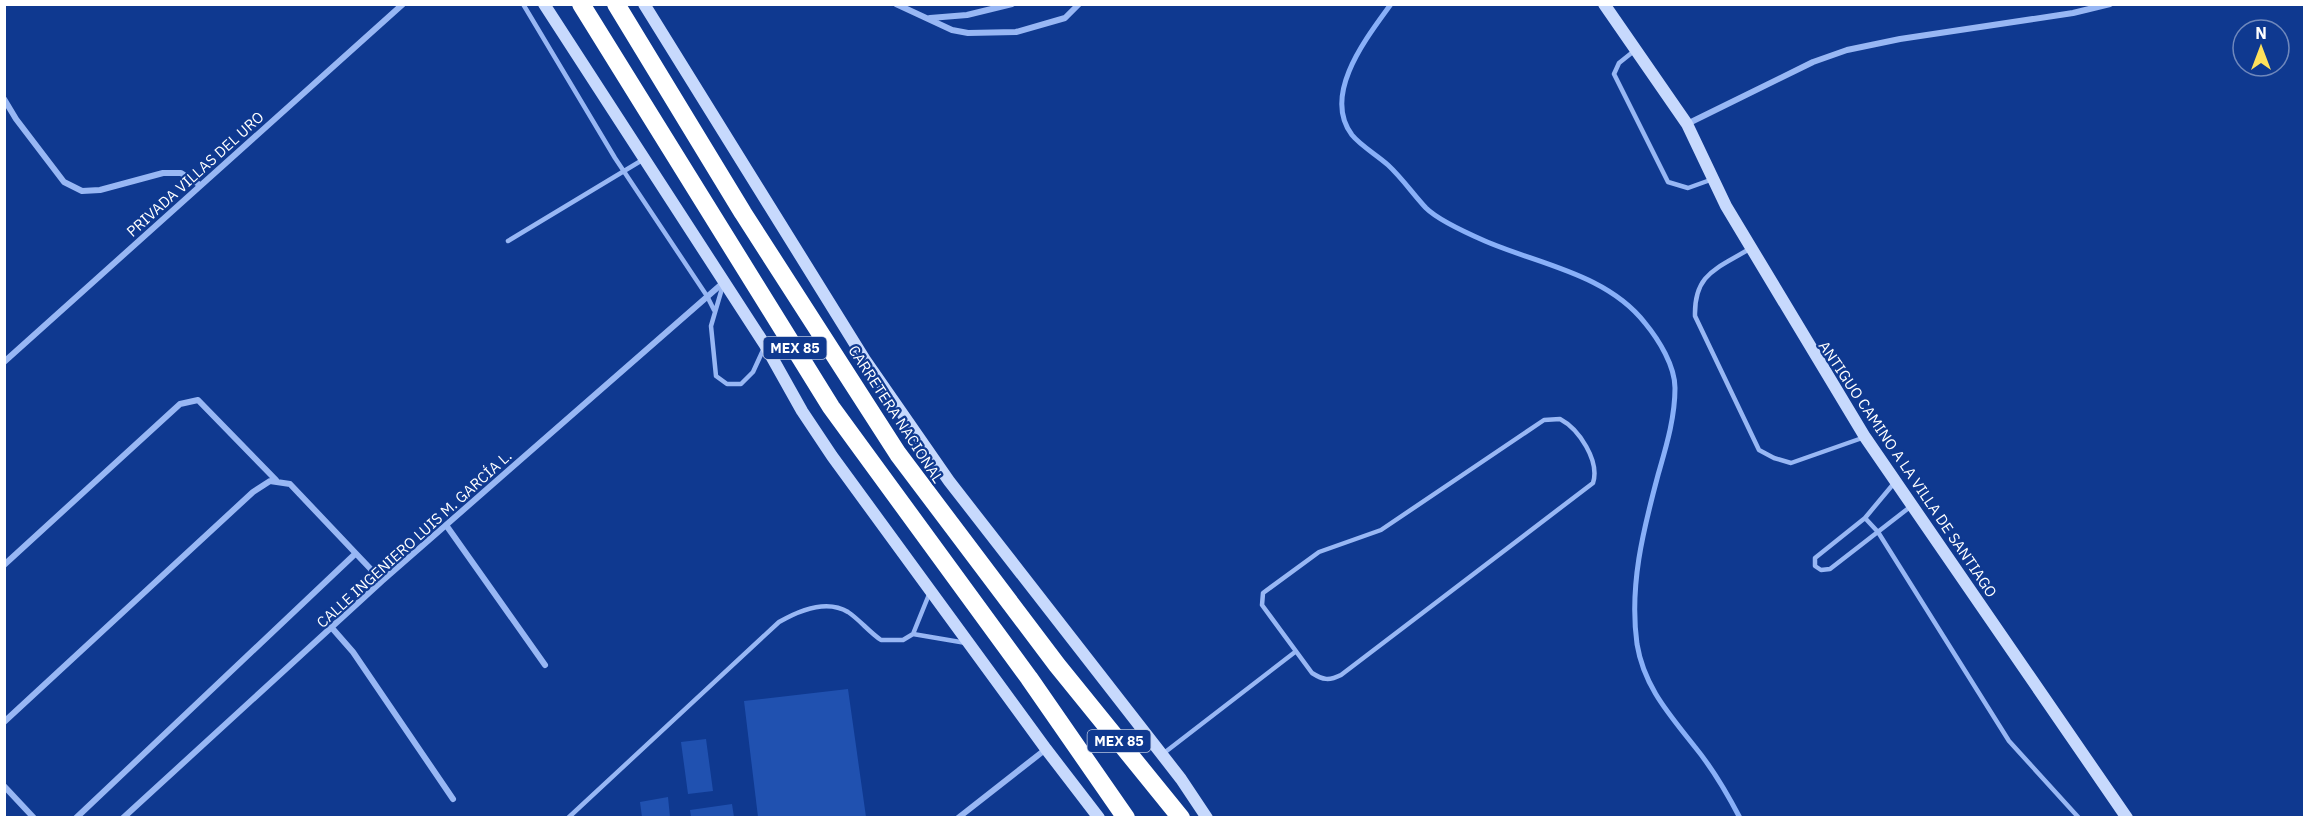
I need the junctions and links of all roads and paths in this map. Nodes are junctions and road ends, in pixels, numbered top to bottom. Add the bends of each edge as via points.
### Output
1 (403, 4) edge
2 (523, 4) edge
3 (544, 4) edge
4 (581, 4) edge
5 (616, 4) edge
6 (644, 4) edge
7 (896, 4) edge
8 (1012, 4) edge
9 (1079, 4) edge
10 (1604, 4) edge
11 (2110, 4) edge
12 (927, 18) junction
13 (1636, 50) junction
14 (4, 99) edge
15 (1687, 124) junction
16 (644, 159) junction
17 (622, 170) junction
18 (1713, 179) junction
19 (200, 184) junction
20 (508, 241) dead end
21 (1751, 248) junction
22 (724, 282) junction
23 (707, 296) junction
24 (714, 310) junction
25 (765, 345) junction
26 (4, 362) edge
27 (1865, 437) junction
28 (276, 480) junction
29 (1895, 482) junction
30 (1912, 506) junction
31 (1865, 518) junction
32 (446, 525) junction
33 (1878, 532) junction
34 (355, 554) junction
35 (4, 565) edge
36 (382, 581) junction
37 (930, 592) junction
38 (332, 628) junction
39 (913, 634) junction
40 (970, 644) junction
41 (1295, 652) junction
42 (544, 665) dead end
43 (4, 722) edge
44 (1046, 749) junction
45 (1162, 755) junction
46 (4, 786) edge
47 (453, 799) dead end
48 (34, 818) edge
49 (76, 818) edge
50 (123, 818) edge
51 (567, 818) edge
52 (958, 818) edge
53 (1099, 818) edge
54 (1126, 818) edge
55 (1180, 818) edge
56 (1207, 818) edge
57 (2079, 818) edge
58 (2127, 818) edge

1 - 19 street, PRIVADA VILLAS DEL URO
2 - 17 lane
3 - 16 street, MEX 85
4 - 54 highway, MEX 85 via 831,407
5 - 55 highway, CARRETERA NACIONAL / MEX 85 via 743,213 898,454
6 - 45 street, MEX 85 via 865,360 949,481
7 - 12 street
8 - 12 street via 967,15
9 - 12 street via 1065,18 1016,32 968,33
10 - 13 street, ANTIGUO CAMINO A LA VILLA DE SANTIAGO
11 - 15 street via 1847,50 1813,62
13 - 15 street, ANTIGUO CAMINO A LA VILLA DE SANTIAGO
13 - 18 lane via 1619,63 1614,74 1668,182 1688,188
14 - 19 street via 64,182 82,191 163,173 181,173
15 - 18 street, ANTIGUO CAMINO A LA VILLA DE SANTIAGO
16 - 17 lane
16 - 22 street, MEX 85
17 - 20 lane
17 - 23 lane
18 - 21 street, ANTIGUO CAMINO A LA VILLA DE SANTIAGO
19 - 26 street, PRIVADA VILLAS DEL URO
21 - 27 street, ANTIGUO CAMINO A LA VILLA DE SANTIAGO
21 - 27 lane via 1701,281 1695,295 1695,316 1759,450 1791,463
22 - 23 street, CALLE INGENIERO LUIS M. GARCÍA L.
22 - 24 lane
22 - 25 street, MEX 85
23 - 24 lane
23 - 32 street, CALLE INGENIERO LUIS M. GARCÍA L.
24 - 25 lane via 712,352 716,376 727,384 741,384 753,372
25 - 37 street, MEX 85 via 802,411
27 - 29 street, ANTIGUO CAMINO A LA VILLA DE SANTIAGO
28 - 34 street via 290,484
28 - 35 street via 198,400 180,404
28 - 43 street via 253,492
29 - 30 street, ANTIGUO CAMINO A LA VILLA DE SANTIAGO
29 - 31 lane
30 - 33 lane
30 - 58 street, ANTIGUO CAMINO A LA VILLA DE SANTIAGO
31 - 33 lane
31 - 33 lane via 1815,558 1815,566 1830,569
32 - 36 street, CALLE INGENIERO LUIS M. GARCÍA L.
32 - 42 street
33 - 57 lane via 2009,741
34 - 36 street
34 - 49 street
36 - 38 street, CALLE INGENIERO LUIS M. GARCÍA L.
37 - 39 lane
37 - 40 street, MEX 85
38 - 47 street via 353,652
38 - 50 street, CALLE INGENIERO LUIS M. GARCÍA L.
39 - 40 lane
39 - 51 lane via 903,639 881,640 849,613 829,606 791,615 778,622
40 - 44 street, MEX 85
41 - 41 lane via 1312,673 1322,680 1333,680 1593,483 1594,462 1571,425 1560,419 1544,420 1381,530 1319,552 1263,593 1262,605
41 - 45 lane
44 - 52 street
44 - 53 street, MEX 85
45 - 56 street, MEX 85
46 - 48 street

